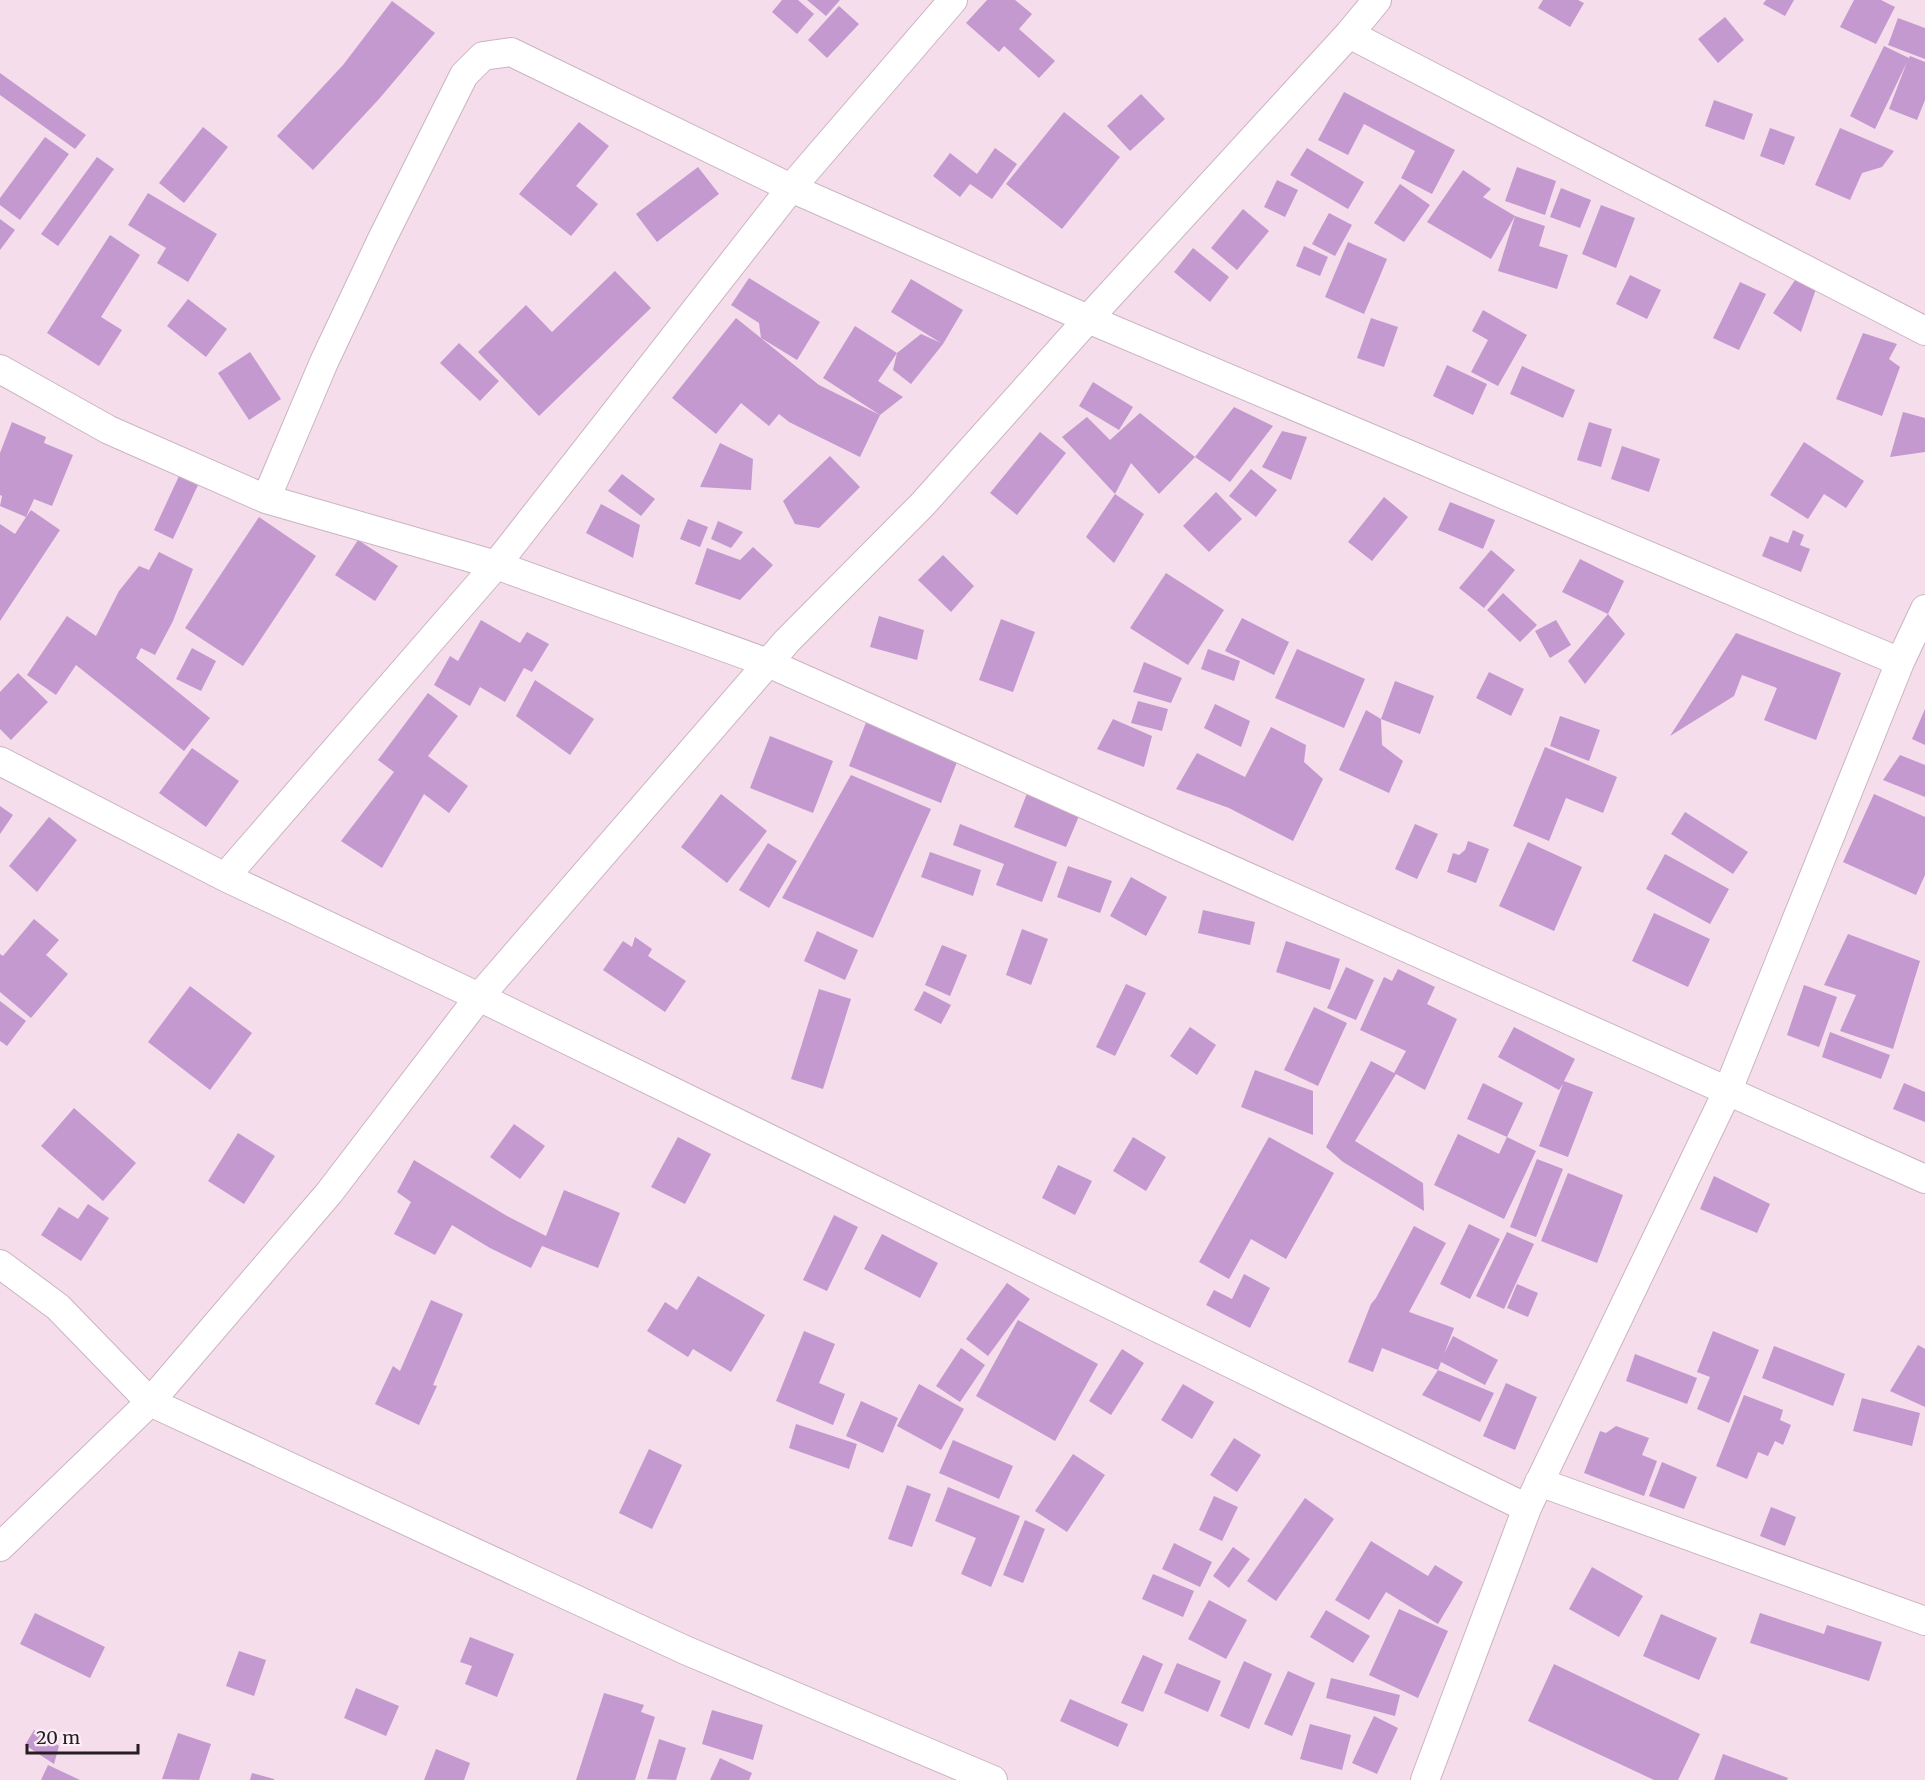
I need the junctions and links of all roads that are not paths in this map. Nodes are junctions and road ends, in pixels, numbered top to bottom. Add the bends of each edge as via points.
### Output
1 (953, 0) edge
2 (1377, 0) edge
3 (1349, 34) junction
4 (791, 188) junction
5 (1088, 319) junction
6 (1925, 331) edge
7 (0, 369) edge
8 (266, 499) junction
9 (496, 565) junction
10 (1925, 609) edge
11 (1900, 662) junction
12 (768, 663) junction
13 (0, 761) edge
14 (225, 877) junction
15 (479, 997) junction
16 (1728, 1090) junction
17 (1925, 1179) edge
18 (0, 1264) edge
19 (150, 1402) junction
20 (1539, 1482) junction
21 (1527, 1508) junction
22 (0, 1547) edge
23 (1925, 1622) edge
24 (993, 1780) edge
25 (1425, 1780) edge

1 - 4 street
2 - 3 street
3 - 5 street
3 - 6 street
4 - 5 street
4 - 8 street via 511,52 483,56 464,75 382,239
4 - 9 street
5 - 11 street
5 - 12 street via 922,504
7 - 8 street via 109,430
8 - 9 street
9 - 12 street
9 - 14 street
10 - 11 street
11 - 16 street
12 - 15 street
12 - 16 street
13 - 14 street
14 - 15 street
15 - 19 street via 329,1193
15 - 21 street
16 - 17 street
16 - 20 street
18 - 19 street via 58,1307
19 - 22 street
19 - 24 street via 685,1650
20 - 21 street
20 - 23 street
21 - 25 street

